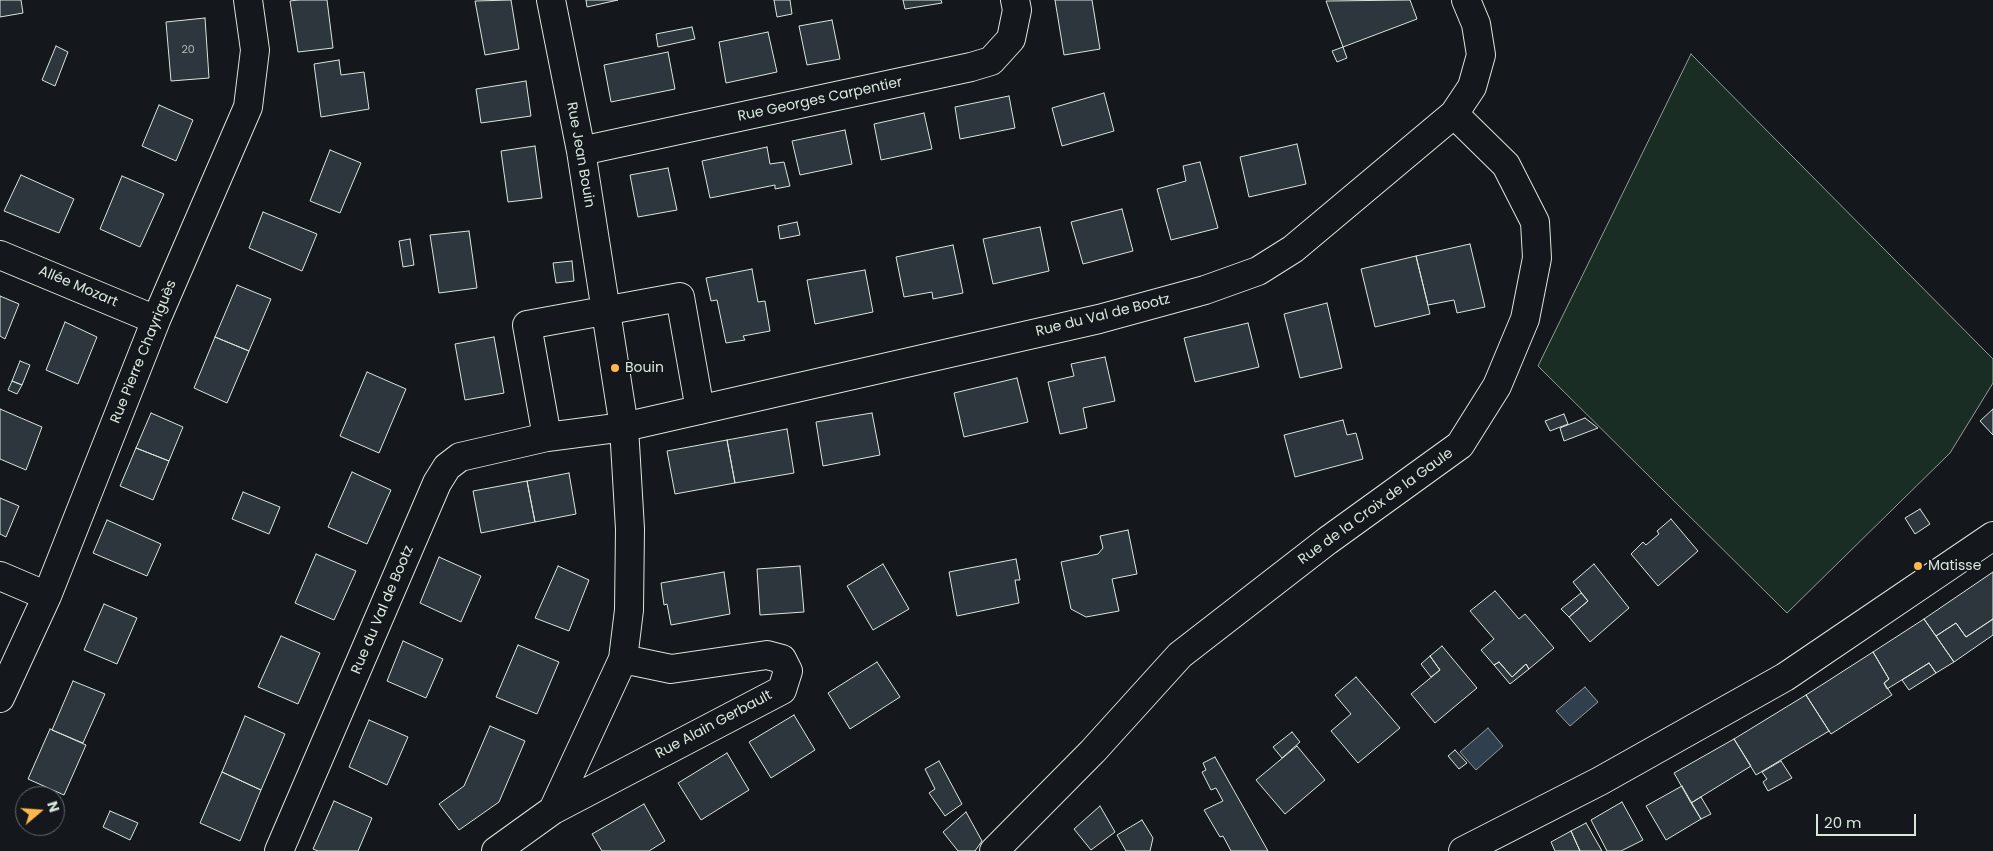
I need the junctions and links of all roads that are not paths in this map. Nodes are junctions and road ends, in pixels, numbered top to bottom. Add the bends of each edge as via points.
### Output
1 (248, 0) edge
2 (551, 0) edge
3 (1015, 0) edge
4 (1466, 0) edge
5 (1454, 114) junction
6 (581, 151) junction
7 (0, 255) edge
8 (606, 310) junction
9 (156, 320) junction
10 (700, 410) junction
11 (624, 427) junction
12 (547, 437) junction
13 (1993, 536) edge
14 (0, 576) edge
15 (47, 596) junction
16 (623, 659) junction
17 (0, 698) edge
18 (553, 810) junction
19 (280, 851) edge
20 (496, 851) edge
21 (994, 851) edge
22 (1463, 851) edge

1 - 9 street, Rue Pierre Chayriguès via 254,50 248,107
2 - 6 street, Rue Jean Bouin
3 - 6 street, Rue Georges Carpentier via 1017,10 1011,40 991,61
4 - 5 street via 1476,24 1481,55 1472,87
5 - 10 street, Rue du Val de Bootz via 1293,249 1258,271 1205,290 1099,319
5 - 21 street, Rue de la Croix de la Gaule via 1506,164 1535,222 1536,258 1526,319 1496,386 1466,437 1460,445 1327,541 1180,655 1093,751
6 - 8 street, Rue Jean Bouin
7 - 9 street, Allée Mozart
8 - 10 street via 680,297
8 - 11 street, Rue Jean Bouin
8 - 12 street via 527,325
9 - 15 street, Rue Pierre Chayriguès
10 - 11 street, Rue du Val de Bootz
11 - 12 street, Rue du Val de Bootz
11 - 16 street, Rue Alain Gerbault via 630,529 629,610
12 - 19 street, Rue du Val de Bootz via 460,457 446,467
13 - 22 street via 1785,677 1600,781
14 - 15 street
15 - 17 street, Rue Pierre Chayriguès
16 - 18 street, Rue Alain Gerbault
16 - 18 street, Rue Alain Gerbault via 671,669 768,655 782,659 788,671 782,690
18 - 20 street, Rue Alain Gerbault

